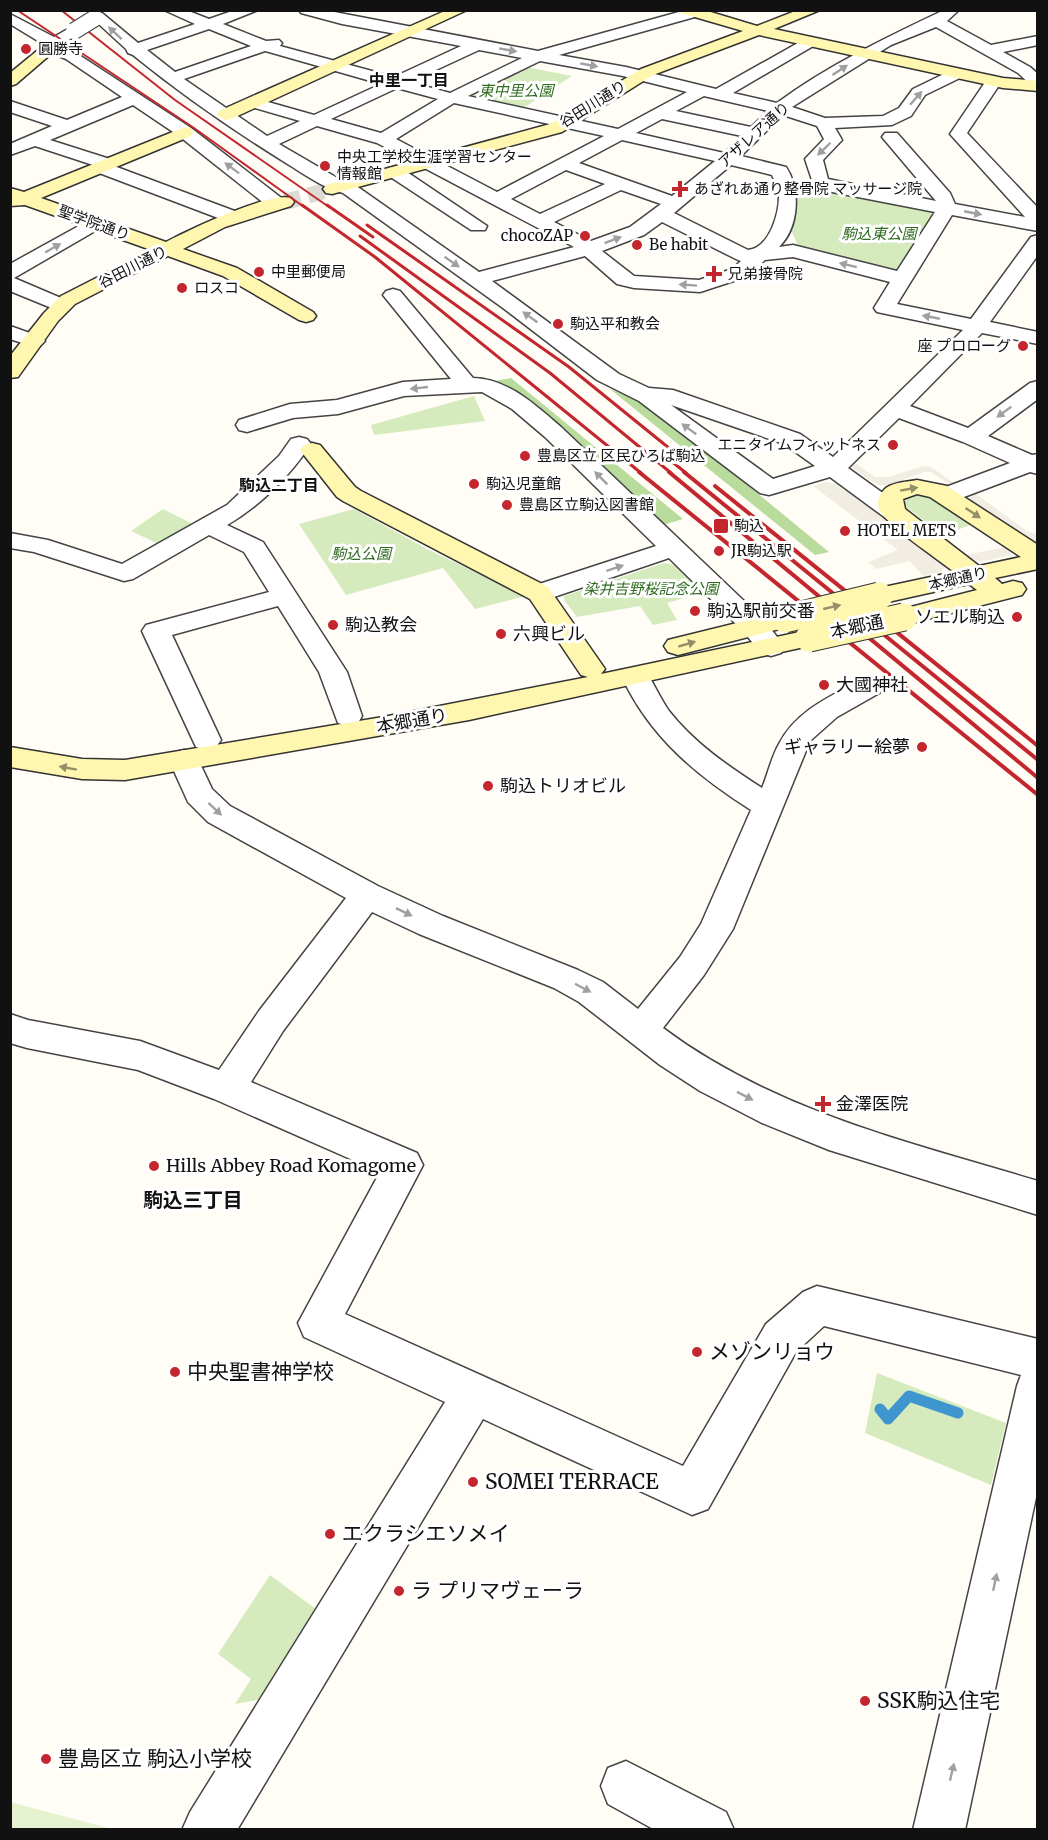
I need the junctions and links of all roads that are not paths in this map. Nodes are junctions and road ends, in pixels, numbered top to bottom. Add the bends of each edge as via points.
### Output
1 (171, 10) edge
2 (251, 10) edge
3 (306, 10) edge
4 (369, 10) edge
5 (813, 10) edge
6 (952, 10) edge
7 (458, 11) edge
8 (695, 11) edge
9 (99, 15) edge
10 (10, 18) edge
11 (342, 20) junction
12 (937, 21) junction
13 (208, 24) junction
14 (313, 30) dead end
15 (756, 30) junction
16 (912, 32) junction
17 (410, 33) junction
18 (294, 36) dead end
19 (1038, 40) edge
20 (810, 42) junction
21 (933, 44) dead end
22 (476, 45) junction
23 (52, 46) junction
24 (266, 46) junction
25 (134, 50) junction
26 (988, 50) junction
27 (866, 54) junction
28 (538, 56) junction
29 (204, 67) junction
30 (334, 67) junction
31 (955, 67) junction
32 (1031, 69) edge
33 (231, 75) dead end
34 (638, 76) junction
35 (173, 78) junction
36 (10, 81) edge
37 (994, 81) junction
38 (395, 83) junction
39 (262, 85) dead end
40 (1038, 85) edge
41 (281, 90) junction
42 (808, 90) junction
43 (702, 91) junction
44 (718, 95) junction
45 (830, 96) dead end
46 (135, 98) junction
47 (452, 98) junction
48 (254, 103) junction
49 (10, 106) edge
50 (864, 106) dead end
51 (779, 109) junction
52 (659, 113) junction
53 (225, 115) junction
54 (897, 115) junction
55 (317, 120) junction
56 (566, 122) junction
57 (824, 123) junction
58 (67, 126) junction
59 (185, 132) junction
60 (754, 133) junction
61 (620, 135) junction
62 (375, 137) junction
63 (891, 137) dead end
64 (34, 140) junction
65 (267, 143) junction
66 (345, 143) dead end
67 (10, 150) edge
68 (311, 154) dead end
69 (729, 158) junction
70 (292, 160) junction
71 (429, 162) junction
72 (566, 164) junction
73 (103, 165) junction
74 (395, 172) junction
75 (619, 184) junction
76 (336, 188) junction
77 (15, 198) edge
78 (497, 199) junction
79 (668, 208) junction
80 (947, 208) junction
81 (520, 212) junction
82 (233, 217) junction
83 (1038, 220) edge
84 (539, 222) junction
85 (95, 223) junction
86 (1038, 225) edge
87 (478, 226) junction
88 (1038, 242) edge
89 (787, 243) junction
90 (428, 245) junction
91 (168, 249) junction
92 (589, 249) junction
93 (758, 256) junction
94 (10, 273) edge
95 (477, 279) junction
96 (903, 279) junction
97 (10, 284) edge
98 (393, 295) dead end
99 (62, 305) junction
100 (306, 316) dead end
101 (978, 326) junction
102 (10, 332) edge
103 (1038, 338) edge
104 (34, 341) junction
105 (10, 372) edge
106 (466, 384) junction
107 (1038, 388) edge
108 (644, 392) junction
109 (894, 408) junction
110 (971, 437) junction
111 (305, 447) junction
112 (1035, 464) edge
113 (835, 468) junction
114 (947, 495) junction
115 (896, 514) junction
116 (209, 526) junction
117 (10, 540) edge
118 (672, 549) junction
119 (1038, 559) edge
120 (975, 575) junction
121 (1038, 583) edge
122 (539, 593) junction
123 (997, 593) junction
124 (285, 596) junction
125 (879, 596) joint
126 (904, 617) joint
127 (784, 619) joint
128 (762, 636) junction
129 (809, 638) joint
130 (591, 669) junction
131 (636, 677) junction
132 (871, 686) dead end
133 (348, 716) junction
134 (10, 737) edge
135 (195, 750) junction
136 (10, 757) edge
137 (768, 806) junction
138 (367, 895) junction
139 (10, 1028) edge
140 (642, 1029) junction
141 (227, 1088) junction
142 (1038, 1198) edge
143 (1038, 1359) edge
144 (1038, 1386) edge
145 (476, 1393) junction
146 (626, 1786) dead end
147 (208, 1830) edge
148 (708, 1830) edge
149 (939, 1830) edge

1 - 13 street
2 - 13 street
3 - 11 street
4 - 11 street
5 - 15 street, 谷田川通り
6 - 12 street, アザレア通り
7 - 17 street
8 - 15 street
8 - 28 street
9 - 23 street, bridge
25 -> 9 street
10 - 23 street
11 - 14 street
11 - 17 street
12 - 16 street, アザレア通り
12 - 26 street
13 - 24 street
13 - 25 street
15 - 20 street
15 - 34 street, 谷田川通り
16 - 21 street
16 - 27 street, アザレア通り
17 - 22 street
17 - 30 street
18 - 24 street
19 - 26 street
20 - 27 street
20 - 44 street
22 -> 28 street
22 - 38 street
23 - 36 street
23 - 46 street
24 - 29 street
24 - 30 street
25 - 35 street
26 - 32 street
27 - 31 street
42 -> 27 street, アザレア通り
28 -> 34 street
28 - 47 street
29 - 33 street
29 - 35 street
30 - 38 street
30 - 41 street
31 - 37 street
54 -> 31 street via 906,112 919,93
32 - 40 street
34 - 43 street
34 - 56 street, 谷田川通り
35 - 53 street
37 - 40 street
37 - 83 street via 958,134
38 - 47 street
38 - 55 street
39 - 41 street
41 - 48 street
42 - 45 street
42 - 51 street, アザレア通り
43 - 44 street
43 - 52 street
44 - 51 street
46 - 58 street
46 - 59 street
47 - 56 street
47 - 62 street
48 - 53 street
48 - 55 street
49 - 58 street
50 - 54 street
51 - 57 street
51 - 60 street, アザレア通り
52 - 60 street
52 - 61 street
53 - 65 street
54 - 57 street via 886,121
55 - 62 street
55 - 65 street
56 - 61 street
56 - 71 street, 谷田川通り
57 -> 80 street via 833,140 814,159 820,182
58 - 64 street
59 - 73 street
82 -> 59 street, 谷田川通り via 281,203
60 - 69 street, アザレア通り
61 - 69 street
61 - 72 street
62 - 66 street
62 - 71 street
63 - 80 street via 944,197
64 - 67 street
64 - 73 street
65 - 70 street
68 - 70 street
69 - 79 street, アザレア通り
69 - 89 street via 780,171 788,192
70 - 76 street
71 - 74 street, 谷田川通り
71 - 78 street
72 - 75 street
72 - 78 street
73 - 77 street
73 - 82 street
74 - 76 street, 谷田川通り
74 - 87 street
75 - 79 street
75 - 84 street
76 - 90 street via 349,189
77 - 85 street, 聖学院通り
78 - 81 street
92 -> 79 street, アザレア通り via 637,231
79 - 93 street via 745,256
80 -> 86 street
80 - 96 street
81 - 84 street
81 - 87 street
82 - 91 street, 谷田川通り
84 - 92 street
85 - 91 street, 聖学院通り
94 -> 85 street
87 - 90 street
88 - 101 street
89 - 93 street
96 -> 89 street
90 -> 95 street
91 - 99 street, 谷田川通り
91 - 100 street, 聖学院通り via 230,272
93 -> 92 street via 740,273 700,286 624,280
92 - 95 street, アザレア通り
108 -> 95 street via 610,379
101 -> 96 street via 884,308
97 - 99 street
98 - 106 street
99 - 104 street, 谷田川通り
101 - 103 street
101 - 109 street
102 - 104 street
104 - 105 street, 谷田川通り
106 -> 111 street via 404,389 338,407 290,411 247,425
118 -> 106 street via 520,404 488,386
107 -> 110 street
108 - 113 street via 665,395 792,439
113 -> 108 street via 770,488
109 - 110 street
109 - 113 street
110 - 112 street
111 - 116 street via 247,502
111 - 122 street via 352,496
112 - 114 street
113 - 115 street
115 -> 114 street via 890,501 898,491 917,487
114 -> 119 street
115 - 120 street
116 - 117 street via 124,573 39,544
116 - 124 street via 254,547
122 -> 118 street
118 - 128 street
119 - 120 street, 本郷通り
120 - 123 street
120 - 125 street, 本郷通り
121 - 123 street, 本郷通り
122 - 130 street
123 - 126 street, 本郷通り
124 - 133 street via 333,672
124 - 135 street via 156,631
127 -> 125 street, 本郷通, bridge
126 - 129 street, 本郷通, bridge
127 - 128 street, 本郷通り
128 - 129 street, 本郷通り
130 -> 128 street, 本郷通り
128 - 131 street, 本郷通り
130 - 133 street, 本郷通り
131 - 135 street, 本郷通り via 413,722
131 - 137 street via 652,708 701,759
132 - 137 street via 833,707 801,732
133 - 135 street, 本郷通り
134 - 135 street, 本郷通り via 99,753
135 -> 136 street, 本郷通り via 103,771
135 -> 138 street via 200,795 219,814
137 - 140 street via 716,929
138 -> 140 street via 431,926 566,979
138 - 141 street via 271,1021
139 - 141 street via 140,1056
140 -> 142 street via 673,1055 713,1080 775,1112 829,1134
141 - 145 street via 404,1165 319,1323
143 - 145 street via 817,1305 781,1338 692,1493
149 -> 144 street
145 - 147 street
146 - 148 street

